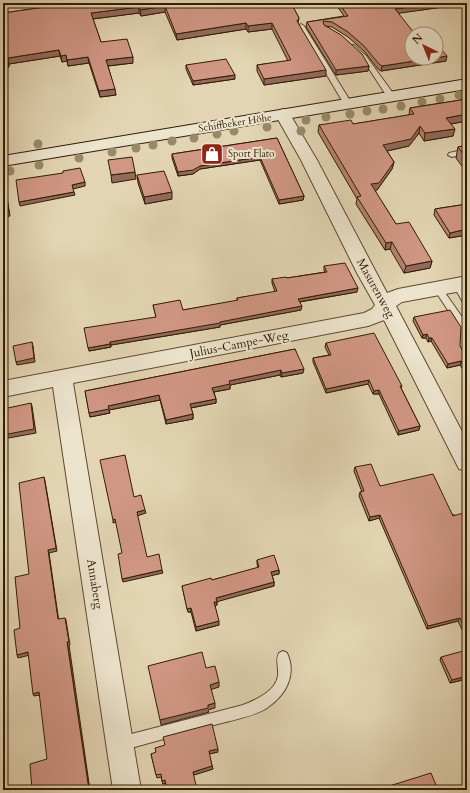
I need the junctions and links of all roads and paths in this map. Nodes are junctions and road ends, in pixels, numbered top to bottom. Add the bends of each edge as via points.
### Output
1 (301, 26) edge
2 (348, 43) edge
3 (466, 86) edge
4 (391, 96) junction
5 (348, 104) junction
6 (283, 114) junction
7 (467, 151) edge
8 (452, 155) dead end
9 (3, 161) edge
10 (438, 289) junction
11 (464, 290) edge
12 (386, 306) junction
13 (467, 353) edge
14 (62, 378) junction
15 (3, 389) edge
16 (467, 462) edge
17 (283, 657) dead end
18 (120, 744) junction
19 (127, 790) edge

1 - 5 lane
2 - 4 lane via 364,57
3 - 4 main road, Schiffbeker Höhe
4 - 5 main road, Schiffbeker Höhe
5 - 6 main road, Schiffbeker Höhe
6 - 9 main road, Schiffbeker Höhe
6 - 12 street, Masurenweg via 376,292
7 - 8 lane
10 - 11 street, Julius-Campe-Weg
10 - 12 street, Julius-Campe-Weg via 398,296 390,300
10 - 13 lane via 466,330
12 - 14 street, Julius-Campe-Weg via 379,314 368,319
12 - 16 street, Masurenweg
14 - 15 street, Julius-Campe-Weg
14 - 18 street, Annaberg
17 - 18 lane via 285,677 277,691 262,704
18 - 19 street, Annaberg

